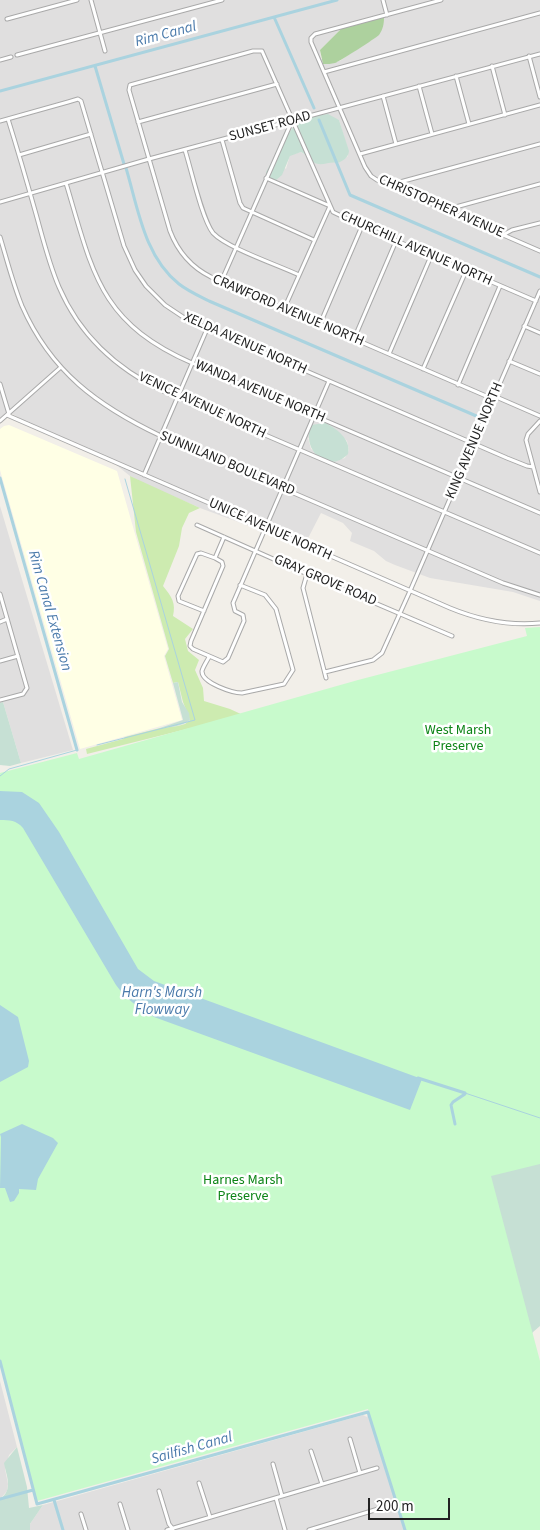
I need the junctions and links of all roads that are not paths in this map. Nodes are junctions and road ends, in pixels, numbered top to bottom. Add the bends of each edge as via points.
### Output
1 (77, 0) edge
2 (91, 0) edge
3 (203, 0) edge
4 (222, 0) edge
5 (383, 0) edge
6 (441, 0) edge
7 (204, 5) junction
8 (540, 13) edge
9 (386, 15) junction
10 (7, 19) dead end
11 (100, 33) junction
12 (105, 51) dead end
13 (540, 54) edge
14 (17, 55) dead end
15 (529, 56) junction
16 (11, 57) dead end
17 (0, 60) edge
18 (492, 66) junction
19 (324, 72) junction
20 (456, 76) junction
21 (277, 84) junction
22 (130, 85) joint
23 (419, 86) junction
24 (383, 96) junction
25 (540, 97) edge
26 (540, 105) edge
27 (340, 108) junction
28 (505, 115) junction
29 (8, 119) junction
30 (292, 120) junction
31 (0, 121) edge
32 (138, 122) junction
33 (469, 124) junction
34 (92, 134) junction
35 (432, 134) junction
36 (222, 140) junction
37 (396, 144) junction
38 (540, 144) edge
39 (186, 150) junction
40 (360, 154) junction
41 (19, 155) junction
42 (149, 159) junction
43 (103, 172) junction
44 (266, 178) junction
45 (66, 183) junction
46 (540, 184) edge
47 (389, 185) junction
48 (30, 193) junction
49 (0, 202) edge
50 (330, 206) junction
51 (449, 211) junction
52 (251, 212) junction
53 (540, 223) edge
54 (362, 226) junction
55 (504, 235) junction
56 (0, 237) edge
57 (314, 240) junction
58 (396, 241) junction
59 (236, 247) junction
60 (540, 251) edge
61 (431, 256) junction
62 (466, 271) junction
63 (299, 274) junction
64 (221, 282) junction
65 (501, 286) junction
66 (540, 291) edge
67 (536, 301) junction
68 (284, 309) junction
69 (320, 324) junction
70 (524, 326) junction
71 (207, 328) junction
72 (540, 333) edge
73 (354, 339) junction
74 (389, 354) junction
75 (509, 361) junction
76 (192, 363) junction
77 (61, 367) junction
78 (423, 369) junction
79 (540, 374) edge
80 (329, 381) junction
81 (0, 384) edge
82 (458, 384) junction
83 (178, 398) junction
84 (494, 398) junction
85 (8, 415) junction
86 (314, 416) junction
87 (540, 416) edge
88 (0, 421) edge
89 (540, 421) edge
90 (162, 436) junction
91 (474, 443) junction
92 (299, 450) junction
93 (533, 467) junction
94 (144, 475) junction
95 (459, 478) junction
96 (282, 488) junction
97 (540, 492) edge
98 (444, 512) junction
99 (540, 513) edge
100 (197, 525) dead end
101 (265, 528) junction
102 (224, 537) junction
103 (427, 550) junction
104 (254, 551) junction
105 (540, 553) edge
106 (215, 558) junction
107 (307, 574) junction
108 (240, 584) junction
109 (410, 591) junction
110 (0, 594) edge
111 (540, 595) edge
112 (204, 612) junction
113 (400, 613) junction
114 (7, 619) junction
115 (0, 622) edge
116 (540, 623) edge
117 (452, 636) dead end
118 (18, 656) junction
119 (209, 657) junction
120 (0, 661) edge
121 (324, 672) junction
122 (326, 678) dead end
123 (0, 700) edge
124 (350, 1439) dead end
125 (311, 1451) dead end
126 (273, 1464) dead end
127 (377, 1468) dead end
128 (360, 1473) junction
129 (199, 1483) dead end
130 (322, 1484) junction
131 (159, 1491) dead end
132 (282, 1496) junction
133 (276, 1498) junction
134 (120, 1504) dead end
135 (388, 1506) dead end
136 (81, 1514) dead end
137 (210, 1517) junction
138 (322, 1528) edge
139 (173, 1529) edge
140 (86, 1530) edge
141 (128, 1530) edge
142 (167, 1530) edge
143 (285, 1530) edge
144 (309, 1530) edge

1 - 10 street
2 - 11 street
3 - 7 street
4 - 7 street
5 - 9 street
6 - 9 street
7 - 11 street
8 - 19 street
9 - 19 street, CHRISTOPHER AVENUE via 315,34 310,42
11 - 12 street
11 - 14 street
13 - 15 street, SUNSET ROAD
15 - 18 street, SUNSET ROAD
15 - 25 street
16 - 17 street
18 - 20 street, SUNSET ROAD
18 - 28 street
19 - 27 street, CHRISTOPHER AVENUE
20 - 23 street, SUNSET ROAD
20 - 33 street
21 - 22 street, CHURCHILL AVENUE NORTH via 262,51 253,51
21 - 30 street, CHURCHILL AVENUE NORTH
21 - 32 street
22 - 32 street, CRAWFORD AVENUE NORTH
23 - 24 street, SUNSET ROAD
23 - 35 street
24 - 27 street, SUNSET ROAD
24 - 37 street
26 - 28 street
27 - 30 street, SUNSET ROAD
27 - 40 street, CHRISTOPHER AVENUE
28 - 33 street
29 - 31 street
29 - 34 street, XELDA AVENUE NORTH via 78,99 82,101
29 - 41 street, VENICE AVENUE NORTH
30 - 36 street, SUNSET ROAD
30 - 44 street
30 - 50 street, CHURCHILL AVENUE NORTH
32 - 42 street, CRAWFORD AVENUE NORTH
33 - 35 street
34 - 41 street
34 - 43 street, XELDA AVENUE NORTH
35 - 37 street
36 - 39 street, SUNSET ROAD
36 - 52 street via 240,203
37 - 40 street
38 - 47 street
39 - 42 street, SUNSET ROAD
39 - 59 street via 209,227 218,238
40 - 47 street, CHRISTOPHER AVENUE via 371,176
41 - 48 street, VENICE AVENUE NORTH
42 - 43 street, SUNSET ROAD
42 - 64 street, CRAWFORD AVENUE NORTH via 176,245 194,267
43 - 45 street, SUNSET ROAD
43 - 71 street, XELDA AVENUE NORTH via 124,246 138,276 165,305
44 - 50 street
44 - 52 street
45 - 48 street, SUNSET ROAD
45 - 76 street, WANDA AVENUE NORTH via 89,261 111,303 143,336
46 - 51 street
47 - 51 street, CHRISTOPHER AVENUE
48 - 49 street, SUNSET ROAD
48 - 83 street, VENICE AVENUE NORTH via 56,279 79,322 119,365 144,382
50 - 54 street, CHURCHILL AVENUE NORTH via 336,214
50 - 57 street
51 - 55 street, CHRISTOPHER AVENUE
52 - 57 street
52 - 59 street
53 - 55 street
54 - 58 street, CHURCHILL AVENUE NORTH
54 - 69 street
55 - 60 street, CHRISTOPHER AVENUE
56 - 77 street, SUNNILAND BOULEVARD via 26,314
57 - 63 street
58 - 61 street, CHURCHILL AVENUE NORTH
58 - 73 street
59 - 63 street
59 - 64 street
61 - 62 street, CHURCHILL AVENUE NORTH
61 - 74 street
62 - 65 street, CHURCHILL AVENUE NORTH
62 - 78 street
63 - 68 street
64 - 68 street, CRAWFORD AVENUE NORTH
65 - 67 street, CHURCHILL AVENUE NORTH
65 - 82 street
66 - 67 street, KING AVENUE NORTH
67 - 70 street, KING AVENUE NORTH
68 - 69 street, CRAWFORD AVENUE NORTH
69 - 73 street, CRAWFORD AVENUE NORTH
70 - 72 street
70 - 75 street, KING AVENUE NORTH
71 - 76 street
71 - 80 street, XELDA AVENUE NORTH
73 - 74 street, CRAWFORD AVENUE NORTH
74 - 78 street, CRAWFORD AVENUE NORTH
75 - 79 street
75 - 84 street, KING AVENUE NORTH
76 - 83 street
76 - 86 street, WANDA AVENUE NORTH
77 - 85 street
77 - 90 street, SUNNILAND BOULEVARD via 107,407
78 - 82 street, CRAWFORD AVENUE NORTH
80 - 86 street
80 - 91 street, XELDA AVENUE NORTH
81 - 85 street
82 - 84 street, CRAWFORD AVENUE NORTH
83 - 90 street
83 - 92 street, VENICE AVENUE NORTH
84 - 87 street, CRAWFORD AVENUE NORTH
84 - 91 street, KING AVENUE NORTH
85 - 88 street
85 - 94 street, UNICE AVENUE NORTH
86 - 92 street
86 - 95 street, WANDA AVENUE NORTH
89 - 93 street via 526,437
90 - 94 street
90 - 96 street, SUNNILAND BOULEVARD
91 - 93 street, XELDA AVENUE NORTH
91 - 95 street, KING AVENUE NORTH
92 - 96 street
92 - 98 street, VENICE AVENUE NORTH
93 - 97 street
94 - 101 street, UNICE AVENUE NORTH
95 - 98 street, KING AVENUE NORTH
95 - 99 street, WANDA AVENUE NORTH
96 - 101 street
96 - 103 street, SUNNILAND BOULEVARD
98 - 103 street, KING AVENUE NORTH
98 - 105 street, VENICE AVENUE NORTH
100 - 102 street, GRAY GROVE ROAD
101 - 104 street
101 - 109 street, UNICE AVENUE NORTH
102 - 104 street, GRAY GROVE ROAD
102 - 106 street
103 - 109 street, KING AVENUE NORTH
103 - 111 street, SUNNILAND BOULEVARD via 503,583
104 - 107 street, GRAY GROVE ROAD
104 - 108 street
106 - 112 street via 223,566
106 - 112 street via 197,554 178,596 182,604
107 - 113 street, GRAY GROVE ROAD
107 - 121 street via 303,588
108 - 119 street via 232,603 244,621 228,658 223,662
108 - 119 street via 265,596 276,609 292,670 284,684 236,693 203,677
109 - 113 street, KING AVENUE NORTH
109 - 116 street, UNICE AVENUE NORTH via 482,619
110 - 114 street
112 - 119 street via 190,646
113 - 117 street, GRAY GROVE ROAD
113 - 121 street, KING AVENUE NORTH via 382,652 373,660
114 - 115 street
114 - 118 street
118 - 120 street
118 - 123 street via 26,692
121 - 122 street
124 - 128 street
125 - 130 street
126 - 132 street
127 - 128 street
128 - 130 street
129 - 137 street
130 - 132 street
131 - 139 street
132 - 133 street
133 - 137 street
133 - 143 street
134 - 141 street
135 - 138 street
136 - 140 street
137 - 139 street
138 - 144 street
139 - 142 street

